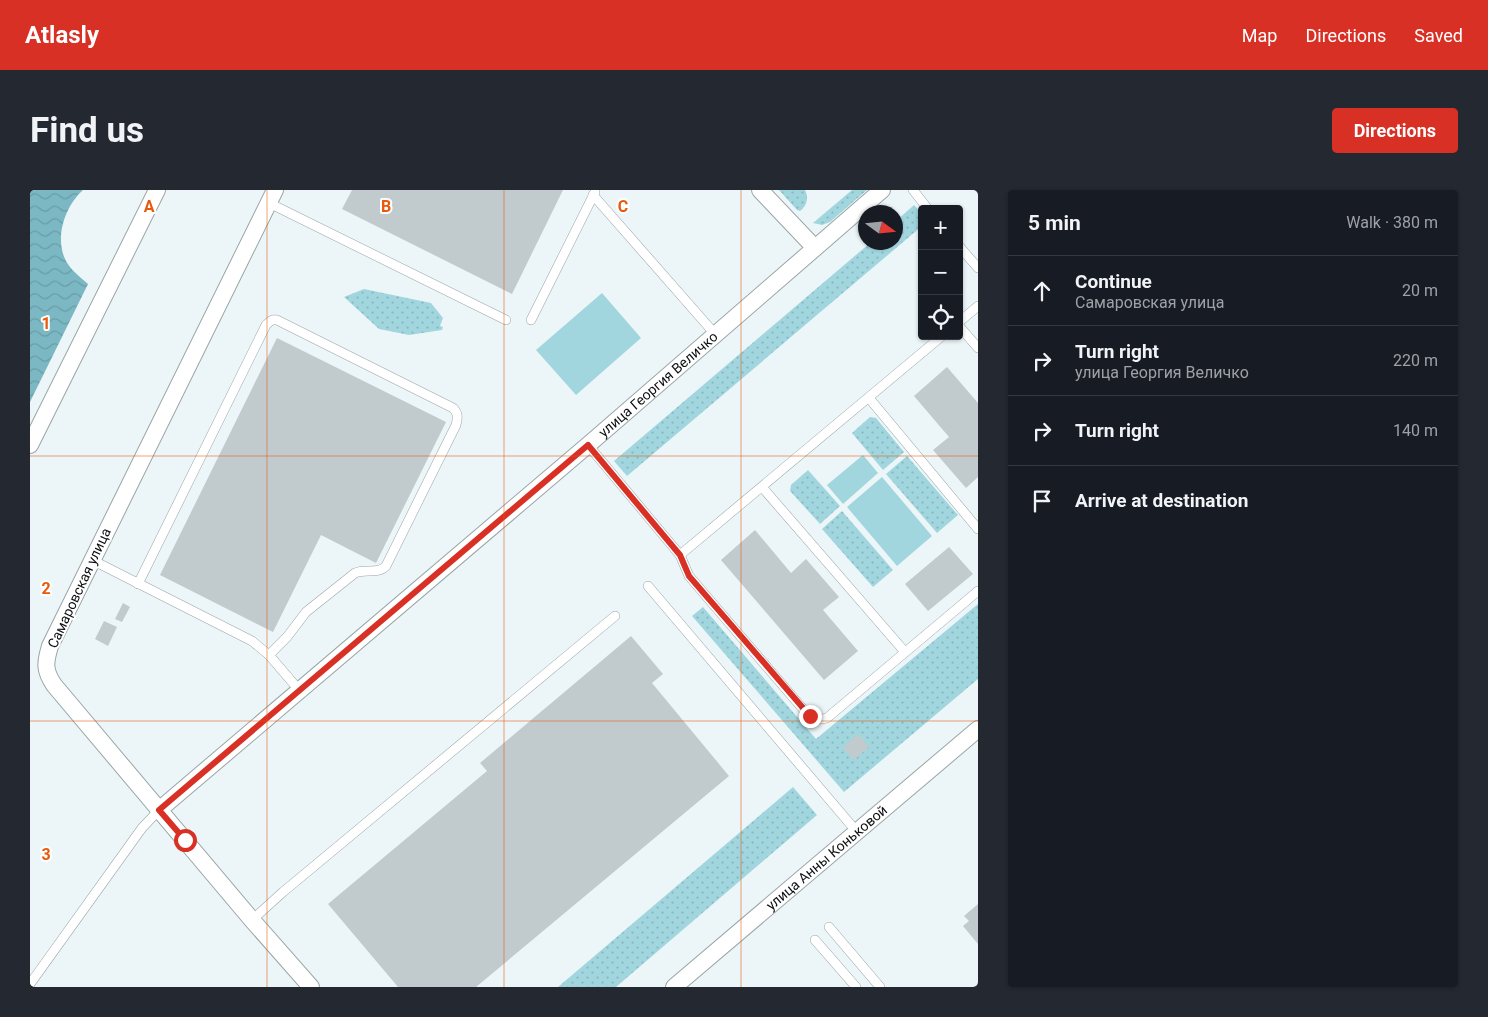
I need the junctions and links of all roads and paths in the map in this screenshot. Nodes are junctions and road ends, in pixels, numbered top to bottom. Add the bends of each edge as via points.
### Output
1 (157, 190) edge
2 (760, 190) edge
3 (882, 190) edge
4 (913, 190) edge
5 (595, 193) edge
6 (272, 196) edge
7 (925, 205) edge
8 (815, 248) junction
9 (962, 250) edge
10 (978, 268) edge
11 (978, 306) edge
12 (963, 319) edge
13 (506, 320) dead end
14 (531, 320) dead end
15 (963, 331) edge
16 (715, 334) junction
17 (937, 340) edge
18 (978, 348) edge
19 (869, 398) junction
20 (30, 445) edge
21 (588, 445) junction
22 (762, 487) junction
23 (978, 529) edge
24 (680, 555) junction
25 (92, 560) junction
26 (138, 584) junction
27 (648, 586) dead end
28 (978, 591) edge
29 (615, 616) dead end
30 (905, 652) junction
31 (268, 654) junction
32 (299, 690) junction
33 (978, 729) edge
34 (159, 810) junction
35 (857, 832) junction
36 (252, 920) junction
37 (829, 928) dead end
38 (815, 940) dead end
39 (30, 984) edge
40 (311, 987) edge
41 (674, 987) edge
42 (856, 987) edge
43 (880, 987) edge

1 - 20 street
2 - 8 street
3 - 8 street, улица Георгия Величко
4 - 7 lane
5 - 14 lane
5 - 16 lane
6 - 13 lane
6 - 25 street, Самаровская улица
8 - 16 street, улица Георгия Величко
9 - 10 lane
11 - 12 lane
15 - 18 lane
16 - 21 street, улица Георгия Величко
17 - 19 lane
19 - 22 lane
19 - 23 lane
21 - 24 lane
21 - 32 street, улица Георгия Величко
22 - 24 lane
22 - 30 lane
24 - 30 lane via 689,576 815,720 827,718
25 - 26 lane
25 - 34 street, Самаровская улица via 50,646 46,658 48,677
26 - 31 lane via 252,641
26 - 31 lane via 269,321 277,320 453,408 458,417 456,425 386,566 380,571 355,573 306,612 288,637
27 - 35 lane
28 - 30 lane
29 - 36 lane
31 - 32 lane
32 - 34 street, улица Георгия Величко
33 - 35 street, улица Анны Коньковой
34 - 36 street, Самаровская улица
34 - 39 lane via 136,836
35 - 41 street, улица Анны Коньковой
36 - 40 street, Самаровская улица
37 - 43 lane
38 - 42 lane

